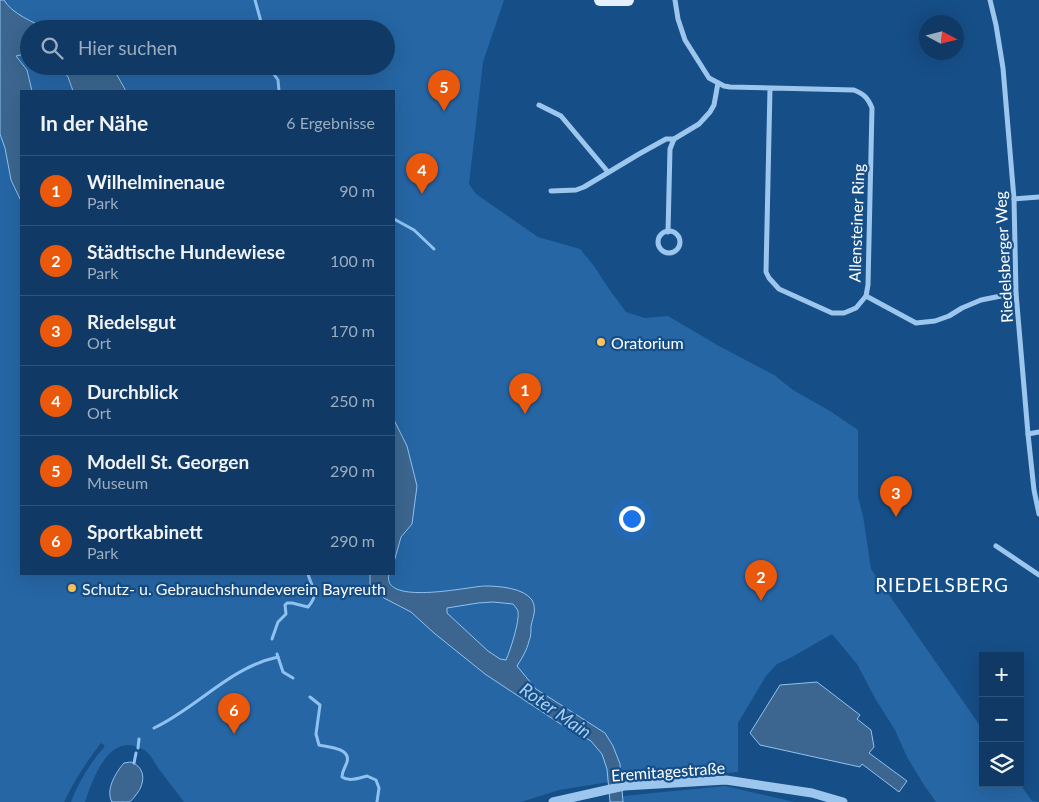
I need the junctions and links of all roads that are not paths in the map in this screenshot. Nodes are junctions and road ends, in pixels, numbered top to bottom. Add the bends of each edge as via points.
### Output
1 (600, 0) edge
2 (628, 0) edge
3 (674, 0) edge
4 (990, 0) edge
5 (718, 83) junction
6 (770, 88) junction
7 (539, 105) dead end
8 (674, 139) junction
9 (608, 172) junction
10 (551, 191) dead end
11 (1039, 197) edge
12 (1014, 198) junction
13 (668, 232) junction
14 (1016, 293) junction
15 (866, 296) junction
16 (1039, 432) edge
17 (1028, 434) junction
18 (1039, 514) edge
19 (996, 546) dead end
20 (1039, 575) edge
21 (553, 802) edge
22 (844, 802) edge

1 - 2 main road
3 - 5 street via 685,40 709,78
4 - 12 street, Riedelsberger Weg via 1003,68
5 - 6 street, Allensteiner Ring via 730,87
5 - 8 street via 710,112 699,124
6 - 15 street, Allensteiner Ring via 854,90 869,100 872,108
6 - 15 street, Allensteiner Ring via 766,272 779,289 832,313 844,314 856,308
7 - 9 street via 561,116
8 - 9 street via 666,139
8 - 13 street via 670,149
9 - 10 street via 584,188
11 - 12 street
12 - 14 street, Riedelsberger Weg
13 - 13 street via 660,236 659,244 663,251 671,253 677,250 680,242 677,235
14 - 15 street via 981,300 935,321 916,323
14 - 17 street, Riedelsberger Weg
16 - 17 street
17 - 18 street, Riedelsberger Weg
19 - 20 street
21 - 22 street, Eremitagestraße via 624,786 726,780 812,793

